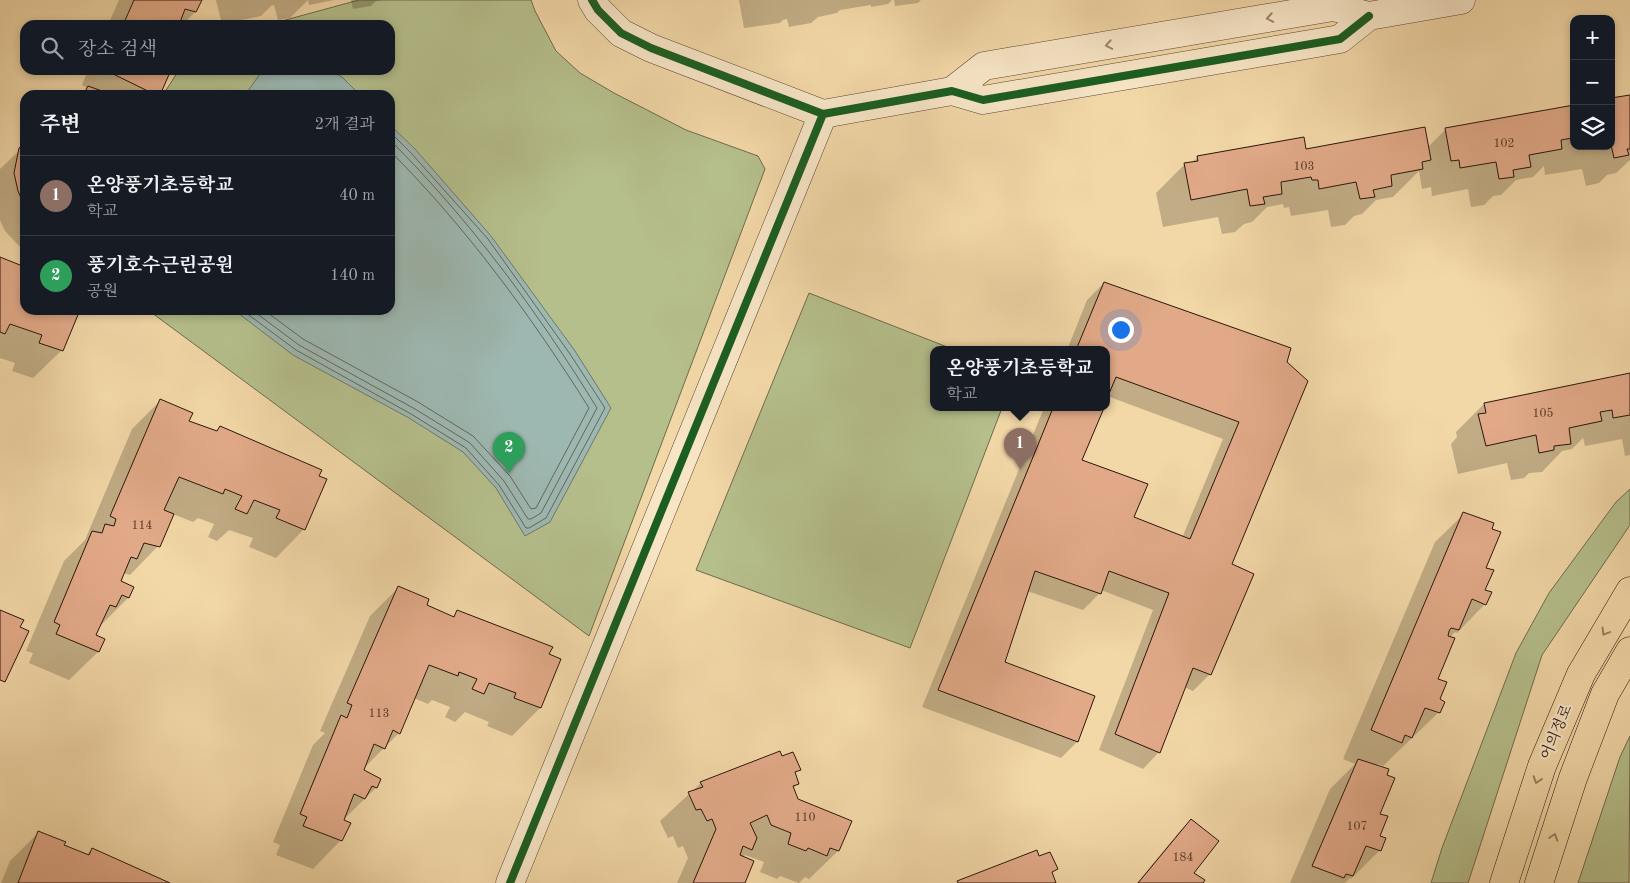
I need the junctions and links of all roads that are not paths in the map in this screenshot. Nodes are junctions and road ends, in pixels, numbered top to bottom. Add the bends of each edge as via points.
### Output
1 (592, 0) edge
2 (1461, 0) edge
3 (823, 114) junction
4 (1630, 590) edge
5 (1630, 652) edge
6 (510, 883) edge
7 (1504, 883) edge
8 (1539, 883) edge

1 - 3 street via 621,33 651,48
2 - 3 street via 1369,16 1340,39 983,100 952,91
3 - 6 street
4 -> 7 main road, 어의정로 via 1581,674 1542,766
8 -> 5 main road, 어의정로 via 1572,778 1602,702

